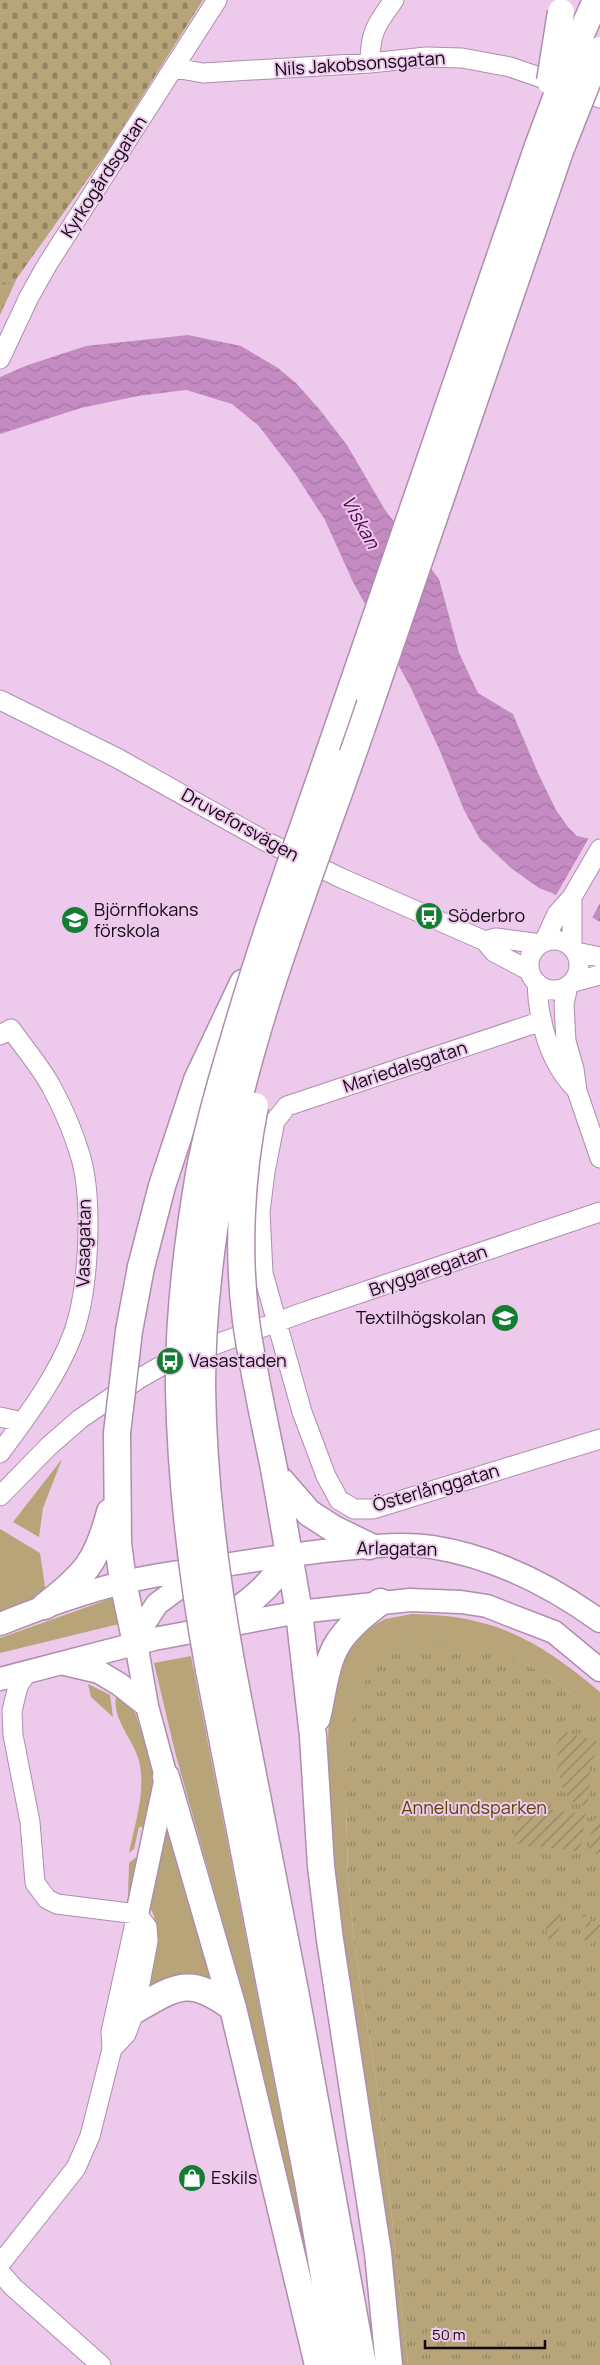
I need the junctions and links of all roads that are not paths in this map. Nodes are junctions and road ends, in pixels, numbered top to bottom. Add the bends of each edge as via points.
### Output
1 (216, 0) edge
2 (394, 0) edge
3 (596, 0) edge
4 (561, 6) edge
5 (600, 50) edge
6 (370, 63) junction
7 (175, 68) junction
8 (600, 98) edge
9 (549, 148) junction
10 (0, 359) edge
11 (0, 700) edge
12 (600, 849) edge
13 (572, 897) junction
14 (281, 926) junction
15 (484, 941) junction
16 (542, 943) junction
17 (574, 949) junction
18 (600, 956) edge
19 (600, 976) edge
20 (534, 977) junction
21 (570, 984) junction
22 (542, 1021) junction
23 (5, 1032) edge
24 (577, 1091) junction
25 (600, 1158) edge
26 (600, 1212) edge
27 (263, 1273) junction
28 (275, 1323) junction
29 (227, 1340) junction
30 (0, 1418) edge
31 (23, 1422) junction
32 (600, 1439) edge
33 (0, 1453) edge
34 (275, 1474) junction
35 (117, 1487) junction
36 (0, 1496) edge
37 (369, 1546) junction
38 (289, 1554) junction
39 (208, 1567) junction
40 (123, 1582) junction
41 (380, 1602) junction
42 (45, 1606) junction
43 (300, 1612) junction
44 (600, 1622) edge
45 (0, 1624) edge
46 (210, 1629) junction
47 (554, 1632) junction
48 (136, 1643) junction
49 (600, 1656) edge
50 (60, 1662) junction
51 (220, 1669) junction
52 (600, 1670) edge
53 (27, 1672) junction
54 (0, 1680) edge
55 (147, 1706) junction
56 (313, 1736) junction
57 (166, 1777) junction
58 (137, 1914) junction
59 (233, 2008) junction
60 (135, 2010) junction
61 (112, 2049) junction
62 (0, 2264) edge
63 (0, 2272) edge
64 (101, 2365) edge
65 (318, 2365) edge
66 (339, 2365) edge
67 (363, 2365) edge
68 (389, 2365) edge

1 - 7 street, Kyrkogårdsgatan
2 - 6 street via 377,23 370,40
3 - 9 highway, bridge
4 - 9 highway, bridge
5 - 9 highway, bridge
6 - 7 street, Nils Jakobsonsgatan via 202,73
6 - 8 street, Nils Jakobsonsgatan via 426,57 471,59 510,67
7 - 10 street, Kyrkogårdsgatan via 28,297
9 - 14 highway, bridge via 431,526 370,704
9 - 14 highway, bridge via 415,504 328,756
11 - 15 street, Druveforsvägen via 117,758 274,845
12 - 13 street
13 - 16 street via 557,914
13 - 17 street
14 - 34 highway, bridge via 252,1122 241,1239 246,1322
14 - 35 highway, bridge via 197,1080 162,1186 129,1330 118,1433
14 - 51 highway, bridge via 224,1171 212,1242 206,1307 202,1385
15 - 16 street, Druveforsvägen via 496,938
15 - 20 street, Druveforsvägen via 494,952
16 - 17 street via 556,940
16 - 20 street via 532,953
17 - 18 street
17 - 21 street via 580,966
19 - 21 street
20 - 21 street via 552,990
20 - 22 street
21 - 24 street via 564,1004 564,1028
22 - 24 street via 566,1079
22 - 27 street, Mariedalsgatan via 287,1106 275,1121 265,1172 260,1212
23 - 31 street, Vasagatan via 51,1087 65,1116 81,1159 88,1209 83,1296 74,1334 57,1370
24 - 25 street
26 - 28 street, Bryggaregatan
27 - 28 street, Österlånggatan
27 - 29 street via 257,1296
28 - 29 street, Bryggaregatan
28 - 32 street, Österlånggatan via 302,1412 326,1476 339,1500 354,1509 382,1506
29 - 36 street, Bryggaregatan via 170,1361 102,1403 49,1446
30 - 31 street
31 - 33 street, Vasagatan
34 - 37 highway via 309,1513
34 - 38 highway
35 - 40 highway via 118,1543
35 - 42 highway via 103,1540 94,1559 74,1584
37 - 38 main road, Arlagatan
37 - 44 main road, Arlagatan via 431,1547 494,1563 559,1593
38 - 39 main road, Arlagatan
38 - 43 highway
38 - 46 highway via 280,1572 257,1596
39 - 40 main road, Arlagatan
39 - 48 main road via 156,1604
40 - 42 main road, Arlagatan
40 - 48 highway
41 - 43 main road
41 - 47 main road via 437,1599 487,1606
41 - 56 highway via 356,1621 338,1644 331,1659
42 - 45 main road, Arlagatan
43 - 46 main road
43 - 56 highway
46 - 48 main road
47 - 49 main road via 574,1639
47 - 52 main road
48 - 50 main road
48 - 55 main road
50 - 53 main road
50 - 55 main road via 99,1672
51 - 66 highway
51 - 67 highway via 306,2044
53 - 54 main road
53 - 58 street via 18,1686 12,1711 13,1735 30,1822 35,1883 47,1899 67,1906
55 - 57 main road
56 - 68 highway via 321,1866 378,2253
57 - 58 main road
57 - 59 highway
58 - 60 street via 147,1927 148,1940
58 - 61 street via 112,2032
59 - 60 highway via 206,1990 183,1987 160,1995
59 - 65 highway
60 - 61 street via 126,2034
61 - 62 street via 90,2136 76,2168
63 - 64 street

